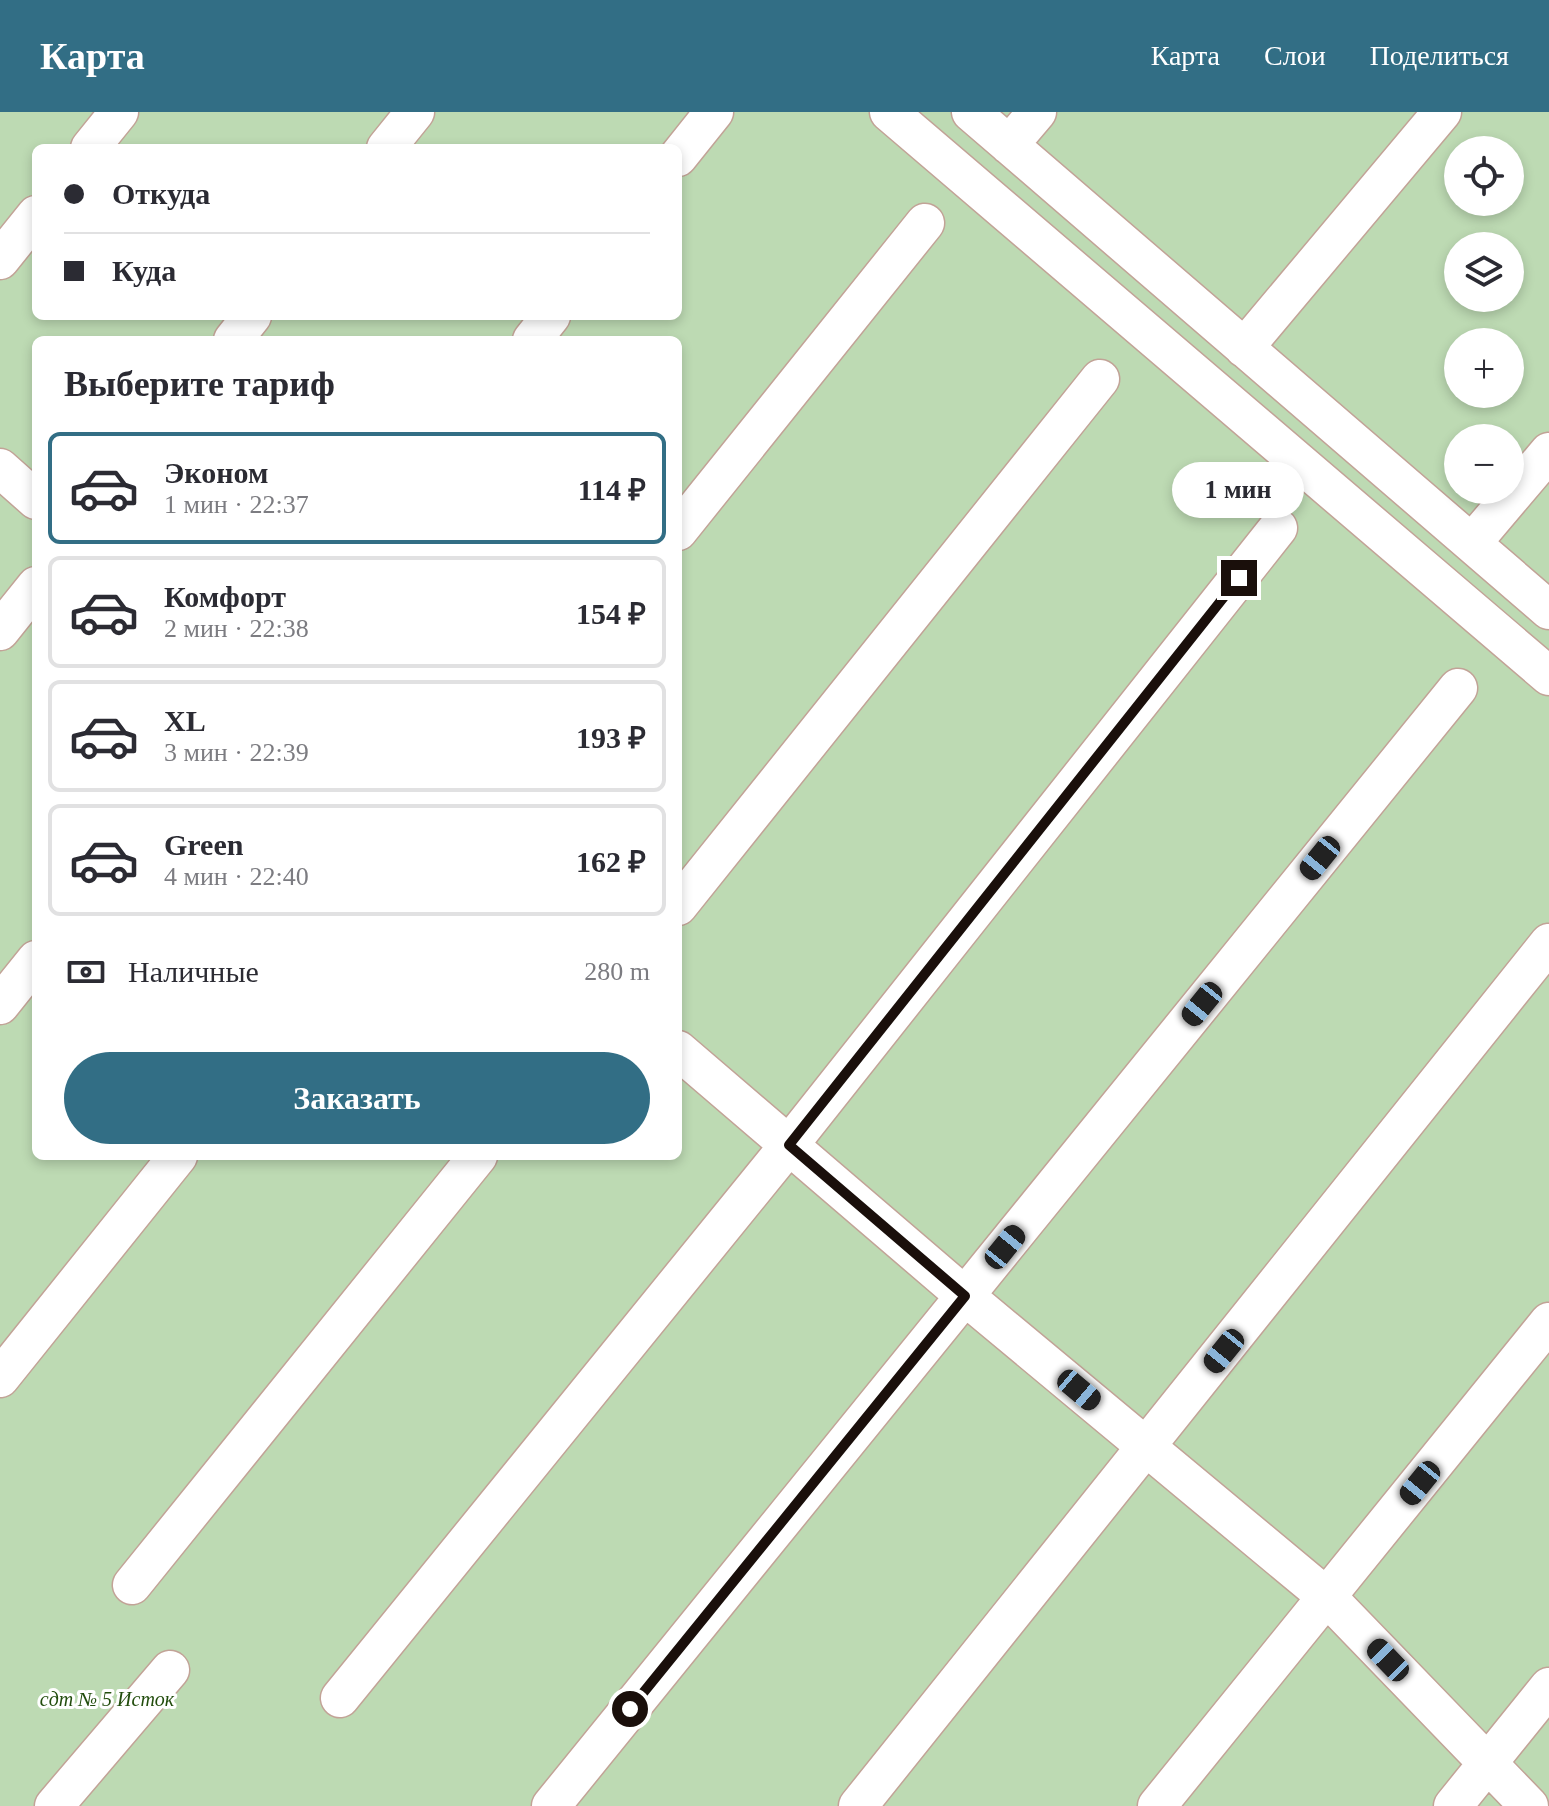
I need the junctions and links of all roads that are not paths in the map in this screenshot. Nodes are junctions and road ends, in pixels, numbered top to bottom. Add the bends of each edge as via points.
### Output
1 (415, 112) edge
2 (714, 112) edge
3 (889, 112) edge
4 (971, 112) edge
5 (1037, 112) edge
6 (1442, 112) edge
7 (117, 113) edge
8 (93, 144) edge
9 (389, 144) edge
10 (1009, 145) junction
11 (682, 152) edge
12 (32, 220) edge
13 (925, 223) dead end
14 (0, 260) edge
15 (249, 320) edge
16 (548, 320) edge
17 (236, 336) edge
18 (535, 336) edge
19 (1244, 348) junction
20 (1100, 379) dead end
21 (1549, 452) edge
22 (0, 468) edge
23 (32, 496) edge
24 (682, 526) edge
25 (1278, 528) dead end
26 (1472, 543) junction
27 (32, 591) edge
28 (1549, 610) edge
29 (0, 631) edge
30 (1549, 676) edge
31 (1458, 688) dead end
32 (682, 901) edge
33 (1549, 943) edge
34 (32, 965) edge
35 (0, 1005) edge
36 (682, 1053) edge
37 (789, 1145) junction
38 (175, 1160) edge
39 (475, 1160) edge
40 (965, 1296) junction
41 (1549, 1322) edge
42 (0, 1378) edge
43 (1147, 1447) junction
44 (132, 1585) dead end
45 (1328, 1598) junction
46 (170, 1670) dead end
47 (1549, 1687) edge
48 (340, 1698) dead end
49 (1487, 1763) junction
50 (54, 1806) edge
51 (551, 1806) edge
52 (858, 1806) edge
53 (1157, 1806) edge
54 (1453, 1806) edge
55 (1529, 1806) edge

1 - 9 street
2 - 11 street
3 - 30 street
4 - 10 street
5 - 10 street
6 - 19 street
7 - 8 street
10 - 19 street
12 - 14 street
13 - 24 street
15 - 17 street
16 - 18 street
19 - 26 street
20 - 32 street
21 - 26 street
22 - 23 street
25 - 37 street
26 - 28 street
27 - 29 street
31 - 40 street
33 - 43 street
34 - 35 street
36 - 37 street
37 - 40 street
37 - 48 street
38 - 42 street
39 - 44 street
40 - 43 street
40 - 51 street
41 - 45 street
43 - 45 street
43 - 52 street
45 - 49 street
45 - 53 street
46 - 50 street
47 - 49 street
49 - 54 street
49 - 55 street

